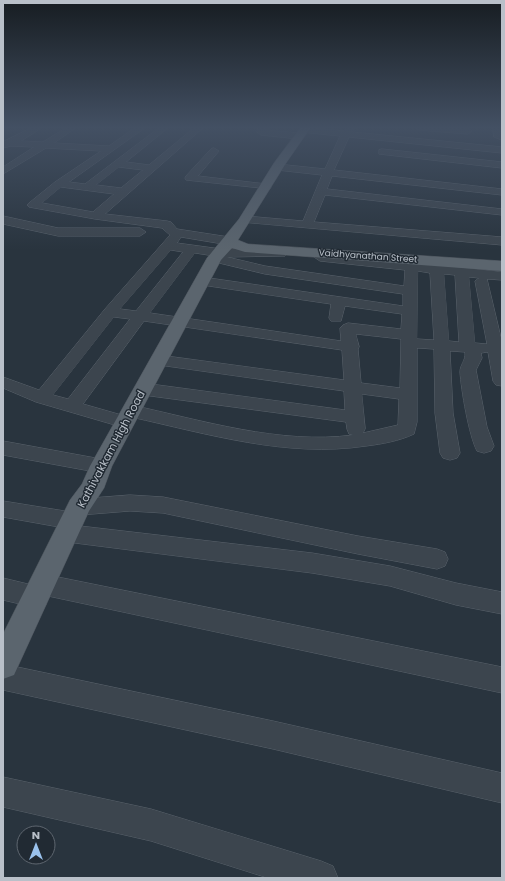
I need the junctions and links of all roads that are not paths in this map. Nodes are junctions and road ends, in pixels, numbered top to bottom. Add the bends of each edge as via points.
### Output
1 (83, 168) edge
2 (113, 168) edge
3 (151, 168) edge
4 (198, 168) edge
5 (276, 168) edge
6 (286, 168) edge
7 (330, 168) edge
8 (376, 168) edge
9 (429, 168) edge
10 (483, 168) edge
11 (328, 173) junction
12 (373, 178) junction
13 (59, 184) junction
14 (427, 184) junction
15 (266, 187) junction
16 (86, 188) junction
17 (484, 190) junction
18 (320, 191) junction
19 (123, 192) junction
20 (502, 192) edge
21 (502, 212) edge
22 (95, 216) junction
23 (3, 220) edge
24 (246, 220) junction
25 (156, 223) junction
26 (307, 225) junction
27 (3, 231) edge
28 (58, 232) junction
29 (173, 238) junction
30 (502, 241) edge
31 (225, 249) junction
32 (191, 250) junction
33 (502, 260) edge
34 (412, 266) junction
35 (502, 266) edge
36 (437, 269) junction
37 (462, 275) junction
38 (502, 276) edge
39 (202, 281) junction
40 (482, 281) junction
41 (502, 284) edge
42 (410, 291) junction
43 (339, 301) junction
44 (409, 311) junction
45 (110, 312) junction
46 (141, 317) junction
47 (336, 318) dead end
48 (180, 322) junction
49 (409, 339) junction
50 (442, 345) junction
51 (351, 347) junction
52 (470, 347) junction
53 (499, 349) edge
54 (159, 360) junction
55 (502, 381) edge
56 (3, 382) edge
57 (352, 388) junction
58 (143, 389) junction
59 (409, 395) junction
60 (42, 398) junction
61 (72, 406) junction
62 (128, 417) junction
63 (355, 417) junction
64 (358, 442) junction
65 (484, 446) dead end
66 (3, 448) edge
67 (450, 453) dead end
68 (101, 466) junction
69 (3, 509) edge
70 (73, 520) junction
71 (437, 559) dead end
72 (3, 589) edge
73 (40, 591) junction
74 (502, 603) edge
75 (3, 664) edge
76 (3, 677) edge
77 (502, 680) edge
78 (502, 788) edge
79 (3, 792) edge
80 (321, 878) edge

1 - 13 street
2 - 16 street
3 - 19 street
4 - 15 street via 190,176 192,179
5 - 15 main road, Kathivakkam High Road
6 - 11 street
7 - 11 street
8 - 12 street
9 - 14 street
10 - 17 street
11 - 12 street
11 - 18 street
12 - 14 street
13 - 16 street
13 - 22 street via 33,205
14 - 17 street
15 - 24 main road, Kathivakkam High Road
16 - 19 street
17 - 20 street
18 - 21 street
18 - 26 street
19 - 22 street
22 - 25 street
23 - 28 street
24 - 26 street
24 - 31 main road, Kathivakkam High Road
25 - 28 street via 153,232
25 - 29 street via 167,225 173,232
26 - 30 street
27 - 28 street via 47,239
29 - 31 street
29 - 32 street via 169,246
29 - 45 street
31 - 32 street
31 - 33 main road, Vaidhyanathan Street
31 - 34 street
31 - 35 main road, Vaidhyanathan Street via 245,248
31 - 39 main road, Kathivakkam High Road
31 - 42 street via 265,270
32 - 46 street
34 - 36 street
34 - 42 street
36 - 37 street
36 - 50 street
37 - 38 street
37 - 40 street
37 - 52 street
39 - 43 street
39 - 48 main road, Kathivakkam High Road
40 - 41 street
40 - 53 street
42 - 44 street
43 - 44 street
43 - 47 street
44 - 49 street
45 - 46 street
45 - 60 street
46 - 48 street
46 - 61 street
48 - 51 street
48 - 54 main road, Kathivakkam High Road
49 - 50 street
49 - 51 street via 348,328
49 - 59 street
50 - 52 street
50 - 67 street via 444,413
51 - 57 street
52 - 53 street
52 - 65 street via 474,358 468,370
53 - 55 street
54 - 57 street
54 - 58 main road, Kathivakkam High Road
56 - 60 street
57 - 59 street
57 - 63 street
58 - 62 main road, Kathivakkam High Road
58 - 63 street
59 - 64 street via 407,429 400,433
60 - 61 street
61 - 62 street
62 - 64 street via 276,440 327,444
62 - 68 main road, Kathivakkam High Road
63 - 64 street
66 - 68 street
68 - 70 main road, Kathivakkam High Road via 92,488
69 - 70 street
70 - 71 street via 130,503 163,504
70 - 73 main road, Kathivakkam High Road
70 - 74 street via 390,576 456,594
72 - 73 street
73 - 75 main road, Kathivakkam High Road
73 - 77 street via 169,609
76 - 78 street via 281,736
79 - 80 street via 151,825

